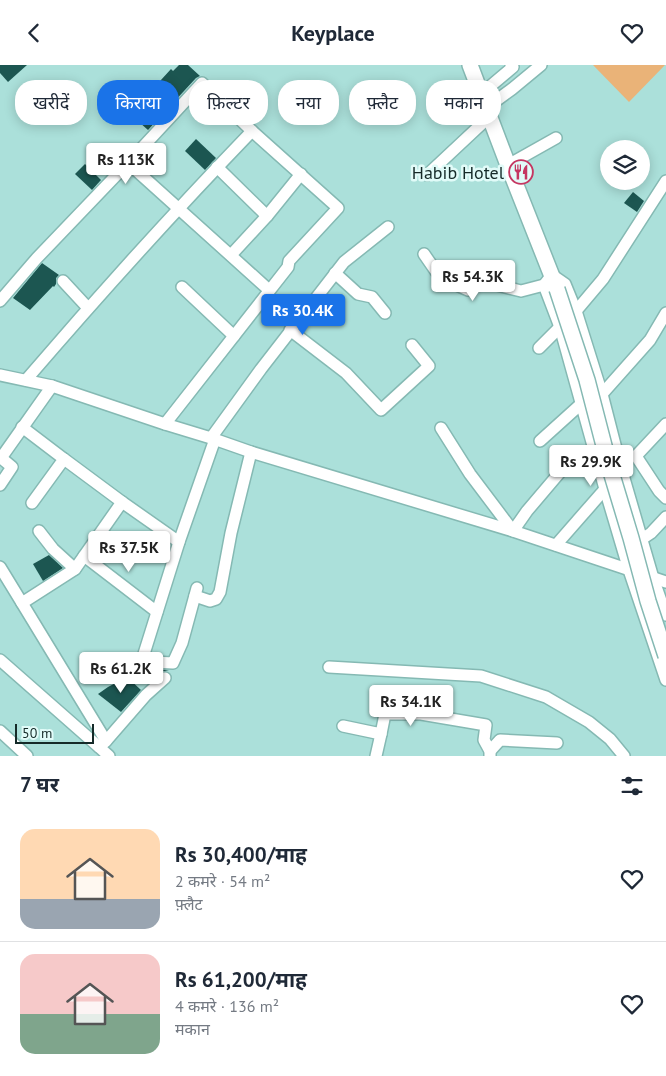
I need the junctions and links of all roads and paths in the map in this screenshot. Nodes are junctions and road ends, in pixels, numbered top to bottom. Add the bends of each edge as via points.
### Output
1 (470, 65) edge
2 (511, 65) edge
3 (541, 65) edge
4 (475, 80) edge
5 (501, 84) edge
6 (501, 96) edge
7 (469, 125) edge
8 (492, 125) edge
9 (252, 131) junction
10 (556, 138) dead end
11 (128, 163) junction
12 (508, 165) junction
13 (217, 167) junction
14 (301, 174) junction
15 (427, 175) dead end
16 (666, 181) edge
17 (178, 208) junction
18 (267, 216) junction
19 (388, 227) dead end
20 (424, 254) dead end
21 (231, 255) junction
22 (335, 273) junction
23 (63, 281) dead end
24 (551, 283) junction
25 (182, 287) dead end
26 (269, 290) junction
27 (0, 301) edge
28 (88, 308) junction
29 (576, 311) junction
30 (385, 313) dead end
31 (666, 313) edge
32 (560, 327) junction
33 (290, 331) junction
34 (234, 336) junction
35 (412, 345) dead end
36 (539, 348) dead end
37 (0, 375) edge
38 (26, 380) junction
39 (52, 386) junction
40 (602, 394) junction
41 (581, 404) junction
42 (666, 423) edge
43 (165, 424) junction
44 (22, 427) junction
45 (442, 428) dead end
46 (213, 438) junction
47 (540, 441) dead end
48 (251, 452) junction
49 (1, 458) edge
50 (64, 459) junction
51 (561, 471) dead end
52 (0, 485) edge
53 (605, 489) junction
54 (666, 498) edge
55 (122, 502) junction
56 (32, 503) dead end
57 (666, 517) edge
58 (39, 531) dead end
59 (513, 531) junction
60 (642, 539) junction
61 (179, 542) junction
62 (556, 545) junction
63 (84, 556) junction
64 (0, 568) edge
65 (75, 569) junction
66 (630, 570) junction
67 (653, 578) junction
68 (666, 582) edge
69 (22, 603) junction
70 (157, 612) junction
71 (666, 615) edge
72 (666, 656) edge
73 (0, 660) edge
74 (330, 667) dead end
75 (165, 678) dead end
76 (666, 680) edge
77 (344, 725) dead end
78 (0, 731) edge
79 (381, 734) junction
80 (557, 743) dead end
81 (102, 744) junction
82 (490, 754) edge
83 (27, 756) edge
84 (109, 756) edge
85 (376, 756) edge
86 (624, 756) edge

1 - 4 main road
2 - 5 street via 513,67
3 - 6 street
7 - 15 street
8 - 12 main road
9 - 11 street via 202,83
9 - 13 street
9 - 14 street
10 - 12 street
11 - 17 street
11 - 27 street
12 - 24 main road
13 - 17 street
13 - 18 street
14 - 18 street
14 - 26 street via 338,207 289,261 288,267
16 - 29 street via 603,279
17 - 21 street
17 - 28 street
18 - 21 street
19 - 22 street
20 - 24 street via 439,283 448,275 468,290 482,281 521,291
21 - 26 street
22 - 30 street via 358,294 372,297
22 - 33 street
23 - 28 street
24 - 29 street via 565,284
24 - 32 street
24 - 72 main road, bridge via 587,381
25 - 34 street
26 - 34 street
28 - 38 street
29 - 40 street
31 - 40 street via 650,340
32 - 36 street
32 - 41 street
33 - 35 street via 346,373 381,410 430,367
33 - 46 street
34 - 43 street
37 - 38 street
38 - 39 street
39 - 43 street
39 - 44 street
40 - 60 street
41 - 47 street
41 - 53 street
42 - 54 street via 636,455
43 - 46 street
44 - 49 street
44 - 50 street
45 - 59 street via 470,474
46 - 48 street
46 - 61 street
48 - 59 street
48 - 70 street via 220,592 216,599 210,601 196,592 173,663 153,662 143,657
49 - 52 street via 12,467
50 - 55 street
50 - 56 street
51 - 59 street
53 - 62 street
53 - 66 street
55 - 61 street
55 - 63 street
57 - 60 street
58 - 65 street
59 - 62 street
60 - 67 street
61 - 70 street
62 - 66 street
63 - 65 street
63 - 70 street
64 - 69 street
65 - 69 street
66 - 67 street
66 - 76 street
67 - 68 street
67 - 71 street
69 - 81 street
73 - 81 street
74 - 86 street via 481,676 546,697 589,722
75 - 81 street
77 - 79 street
78 - 83 street
79 - 82 street via 385,713 421,714 486,725 484,740
79 - 85 street
80 - 82 street via 500,739
81 - 84 street

